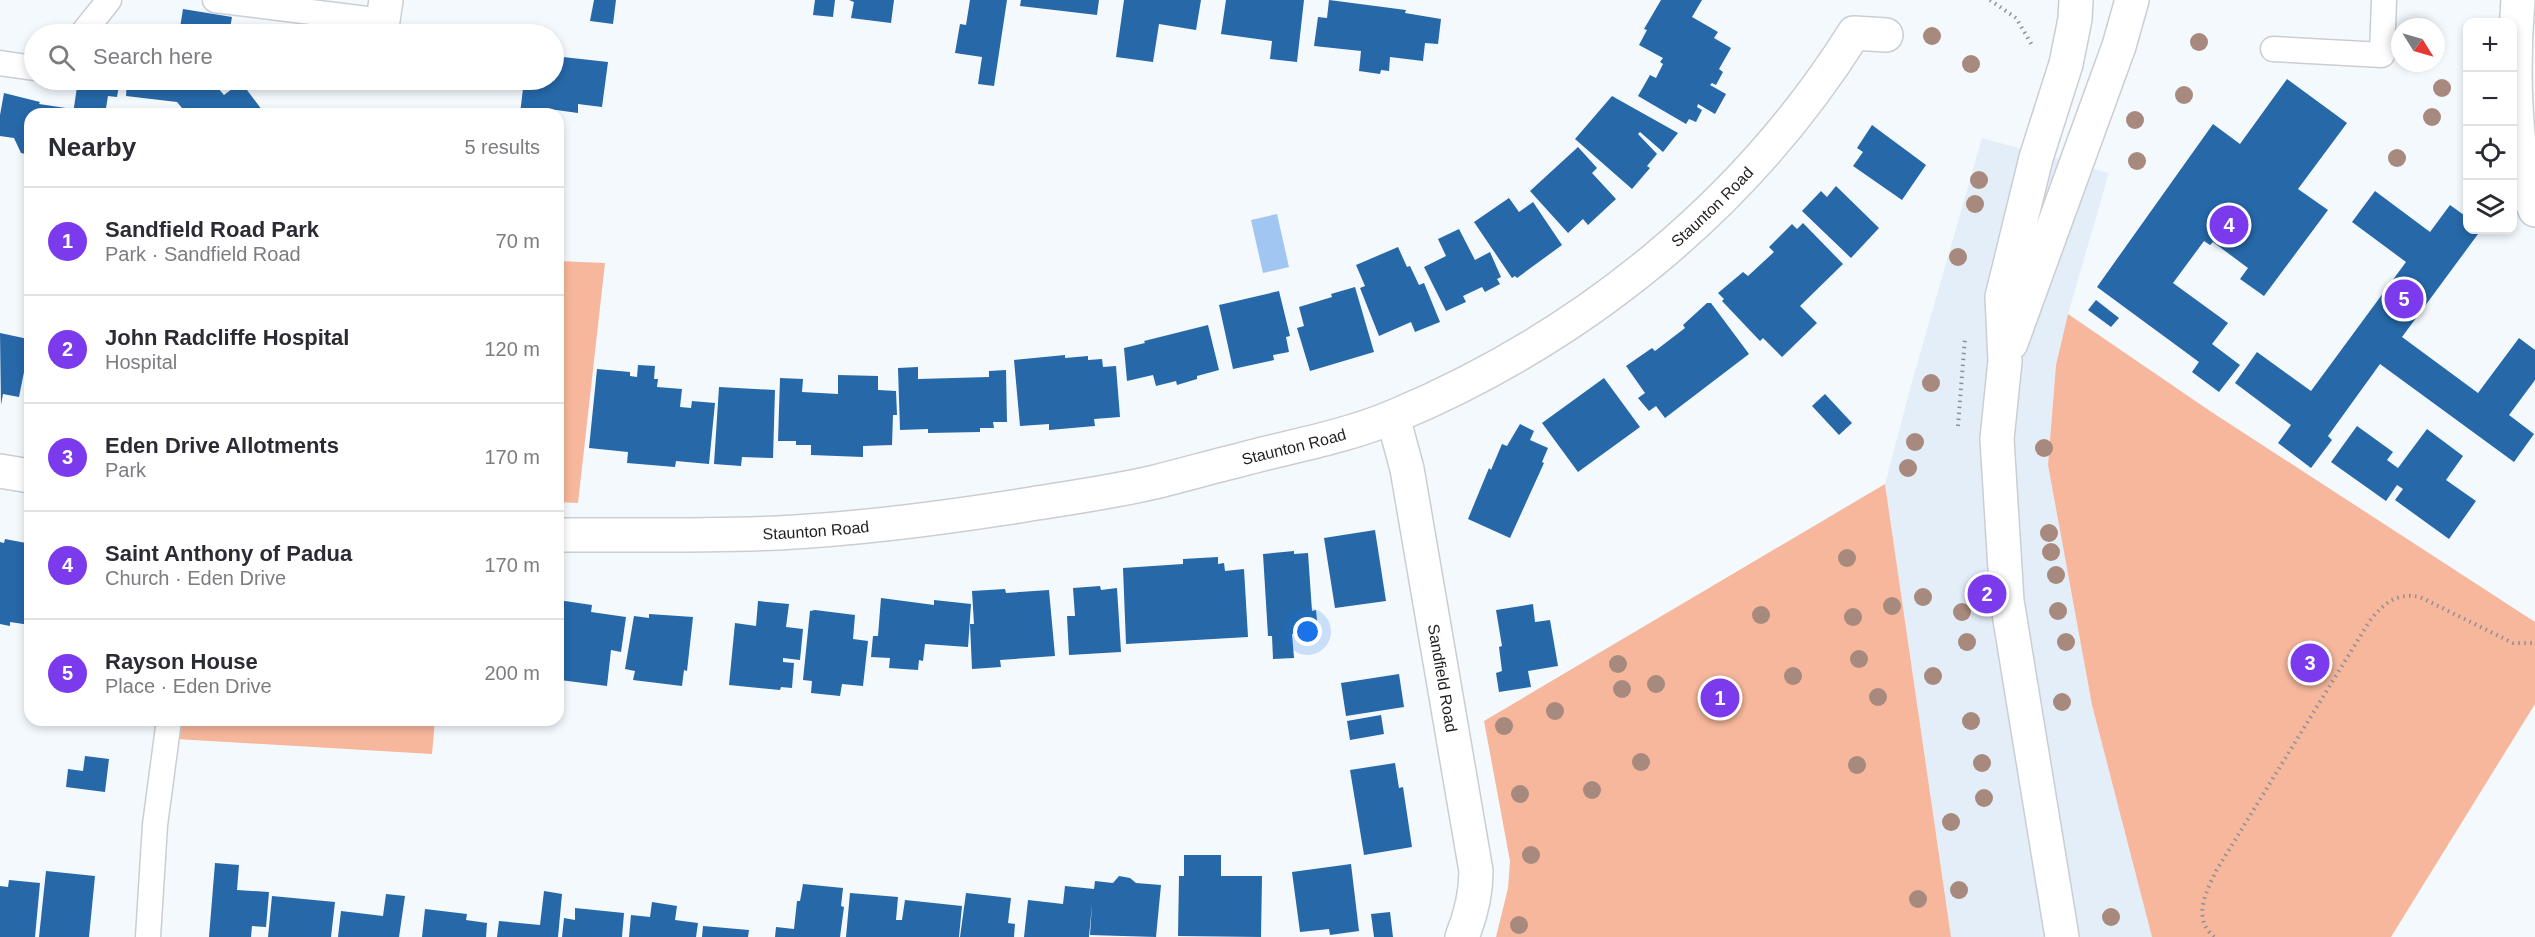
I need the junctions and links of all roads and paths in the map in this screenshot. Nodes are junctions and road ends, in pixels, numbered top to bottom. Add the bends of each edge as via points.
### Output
1 (109, 0) edge
2 (215, 0) edge
3 (2076, 0) edge
4 (2132, 0) edge
5 (2384, 0) edge
6 (2518, 0) edge
7 (384, 19) edge
8 (89, 24) edge
9 (1886, 35) dead end
10 (2272, 49) dead end
11 (0, 63) edge
12 (24, 67) edge
13 (2535, 210) edge
14 (2005, 361) junction
15 (1392, 417) junction
16 (0, 471) edge
17 (24, 475) edge
18 (564, 535) edge
19 (2535, 643) edge
20 (168, 726) edge
21 (2063, 932) edge
22 (148, 937) edge
23 (1462, 937) edge
24 (2214, 937) edge

1 - 8 lane
2 - 7 lane
3 - 14 street via 2066,64 2036,158 2002,297
4 - 14 street via 2119,46
5 - 10 lane via 2382,55
6 - 13 street via 2515,96 2521,149
9 - 15 street, Staunton Road via 1854,33 1809,101 1750,171 1642,270 1560,328 1448,391
11 - 12 lane
14 - 21 street via 1997,438 2007,601
15 - 18 street, Staunton Road via 1153,482 967,514 782,533
15 - 23 street, Sandfield Road via 1407,469 1476,871 1476,890
16 - 17 street
19 - 24 path via 2512,643 2420,597 2407,594 2382,606 2216,871 2201,913
20 - 22 lane via 155,825

